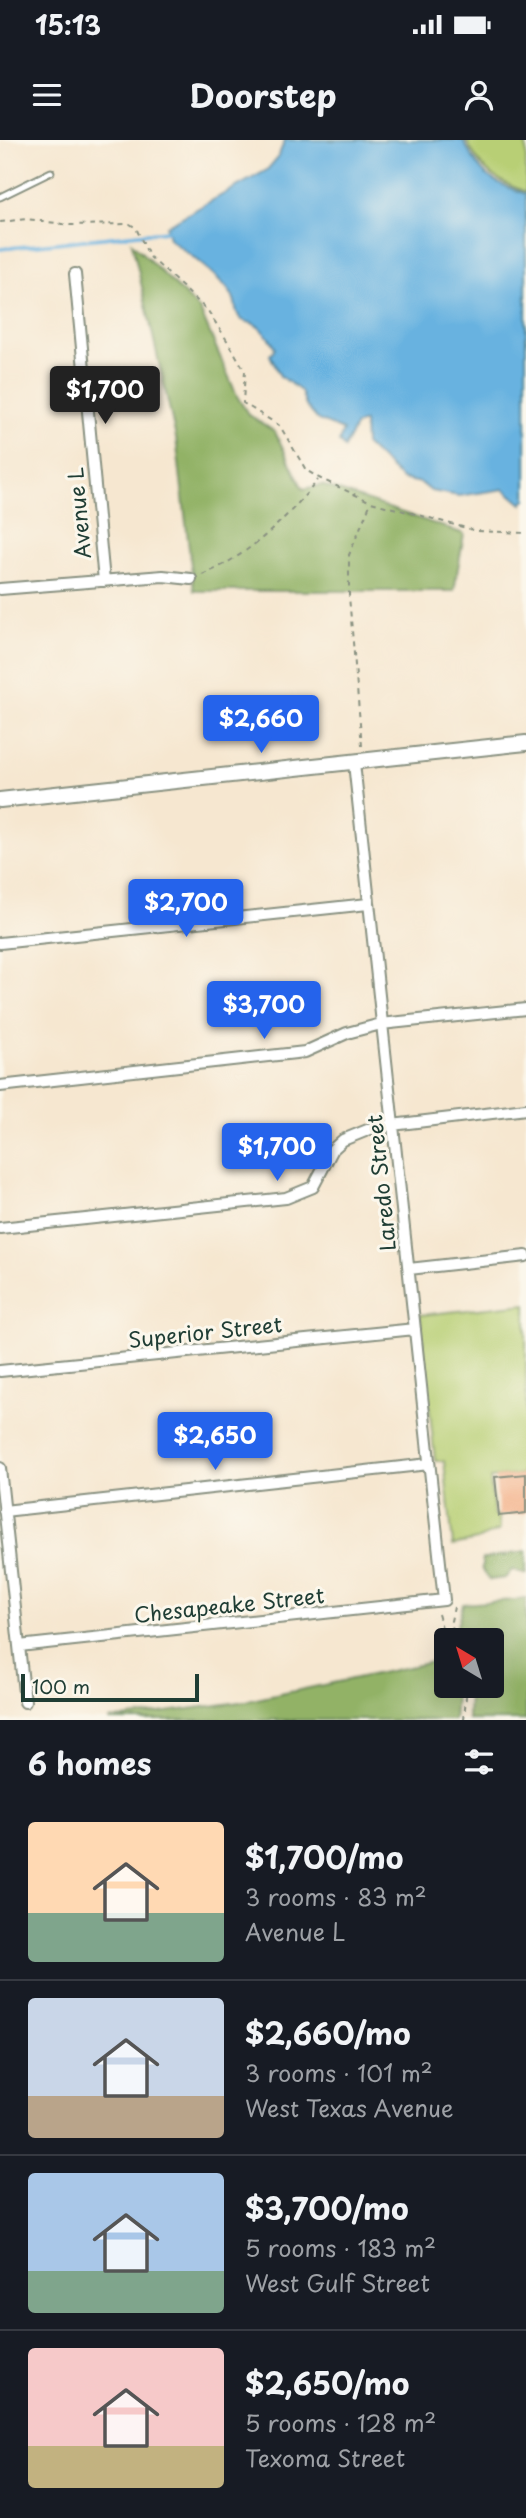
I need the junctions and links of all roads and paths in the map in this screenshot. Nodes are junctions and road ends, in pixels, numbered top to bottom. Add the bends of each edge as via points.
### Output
1 (51, 172) dead end
2 (0, 197) edge
3 (0, 222) edge
4 (75, 274) dead end
5 (318, 478) junction
6 (371, 502) junction
7 (526, 533) edge
8 (191, 579) joint
9 (104, 581) junction
10 (0, 589) edge
11 (526, 743) edge
12 (358, 762) junction
13 (0, 800) edge
14 (368, 904) junction
15 (0, 943) edge
16 (526, 1009) edge
17 (381, 1024) junction
18 (0, 1086) edge
19 (526, 1110) edge
20 (393, 1124) junction
21 (0, 1228) edge
22 (526, 1256) edge
23 (409, 1269) junction
24 (415, 1329) junction
25 (0, 1371) edge
26 (429, 1464) junction
27 (0, 1468) edge
28 (4, 1511) junction
29 (441, 1604) junction
30 (454, 1607) dead end
31 (440, 1628) edge
32 (452, 1628) edge
33 (19, 1646) junction
34 (466, 1698) edge
35 (25, 1702) dead end
36 (464, 1720) edge

1 - 2 lane
3 - 5 path via 27,219 70,225 131,224 136,228 149,256 208,311 230,345 245,371 243,403 280,426 306,470
4 - 9 street, Avenue L
5 - 6 path
5 - 8 path via 284,520 259,541
6 - 7 path via 477,531
6 - 12 path via 357,530 349,562
8 - 9 street via 163,576
9 - 10 street
11 - 12 street
12 - 13 street
12 - 14 street, Laredo Street
14 - 15 street
14 - 17 street, Laredo Street
16 - 17 street
17 - 18 street via 305,1052
17 - 20 street, Laredo Street
19 - 20 street
20 - 21 street via 344,1140 332,1149 313,1187 286,1198
20 - 23 street, Laredo Street
22 - 23 street
23 - 24 street, Laredo Street
24 - 25 street, Superior Street
24 - 26 street, Laredo Street
26 - 28 street
26 - 29 street, Laredo Street
27 - 28 street
28 - 33 street
29 - 31 path
29 - 33 street, Chesapeake Street
30 - 32 path
33 - 35 street
34 - 36 path

